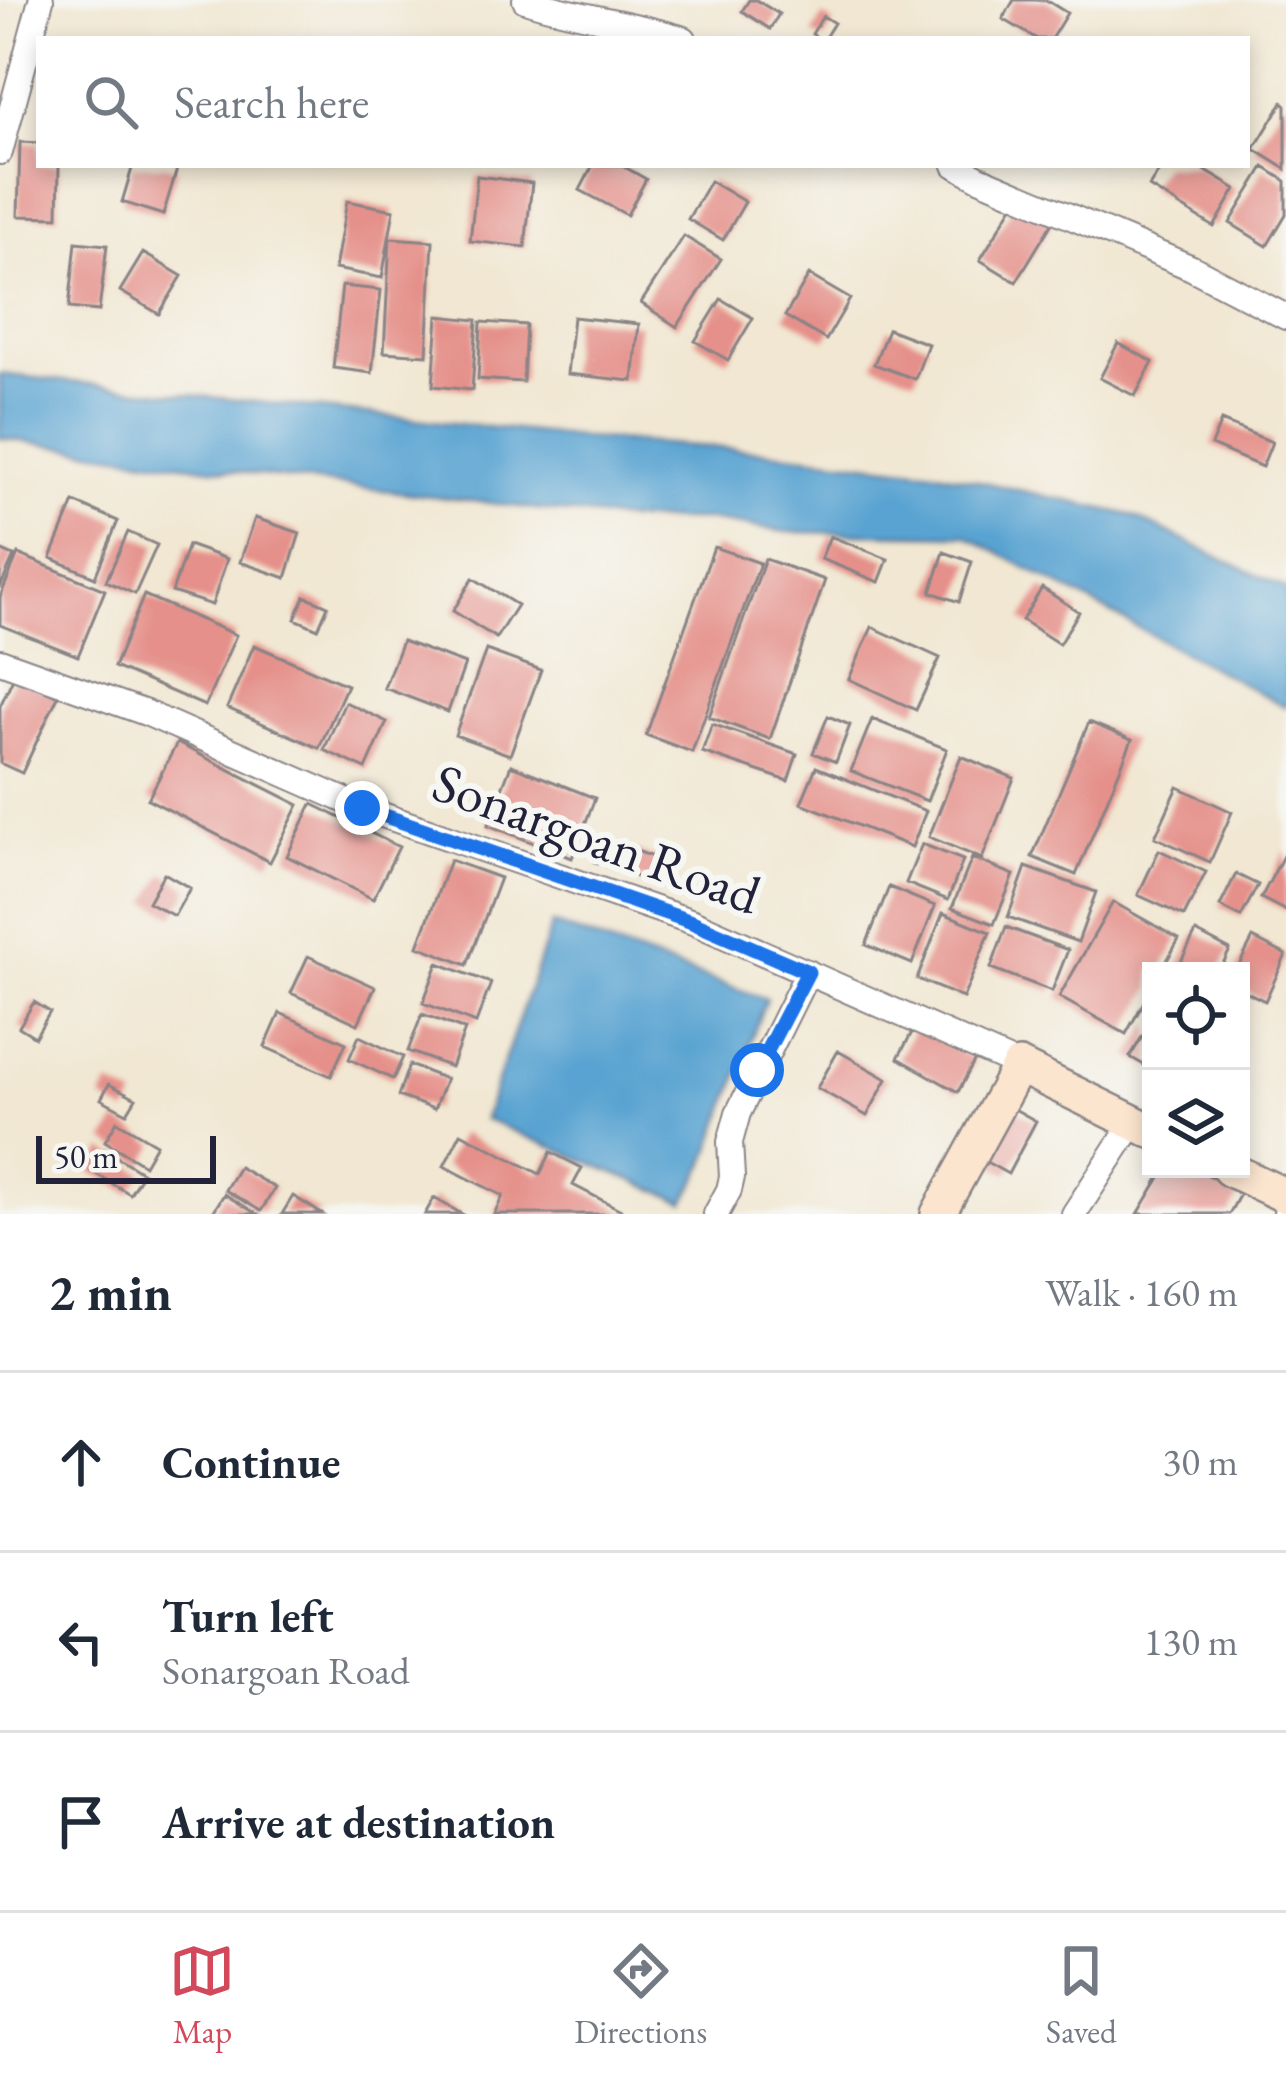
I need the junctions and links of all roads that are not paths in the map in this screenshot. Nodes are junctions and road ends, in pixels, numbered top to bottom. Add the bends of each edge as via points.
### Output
1 (41, 0) edge
2 (525, 0) edge
3 (675, 36) edge
4 (0, 152) edge
5 (961, 168) edge
6 (1286, 317) edge
7 (0, 661) edge
8 (808, 972) junction
9 (1019, 1066) junction
10 (1142, 1127) edge
11 (1248, 1178) edge
12 (1286, 1196) edge
13 (716, 1214) edge
14 (938, 1214) edge
15 (1074, 1214) edge

1 - 4 street
2 - 3 street
5 - 6 street
7 - 8 street, Sonargoan Road via 146,713 362,808 692,922
8 - 9 street, Sonargoan Road
8 - 13 street via 738,1113 732,1177
9 - 10 main road, Sonargoan Road
9 - 14 main road
10 - 15 street
11 - 12 main road

